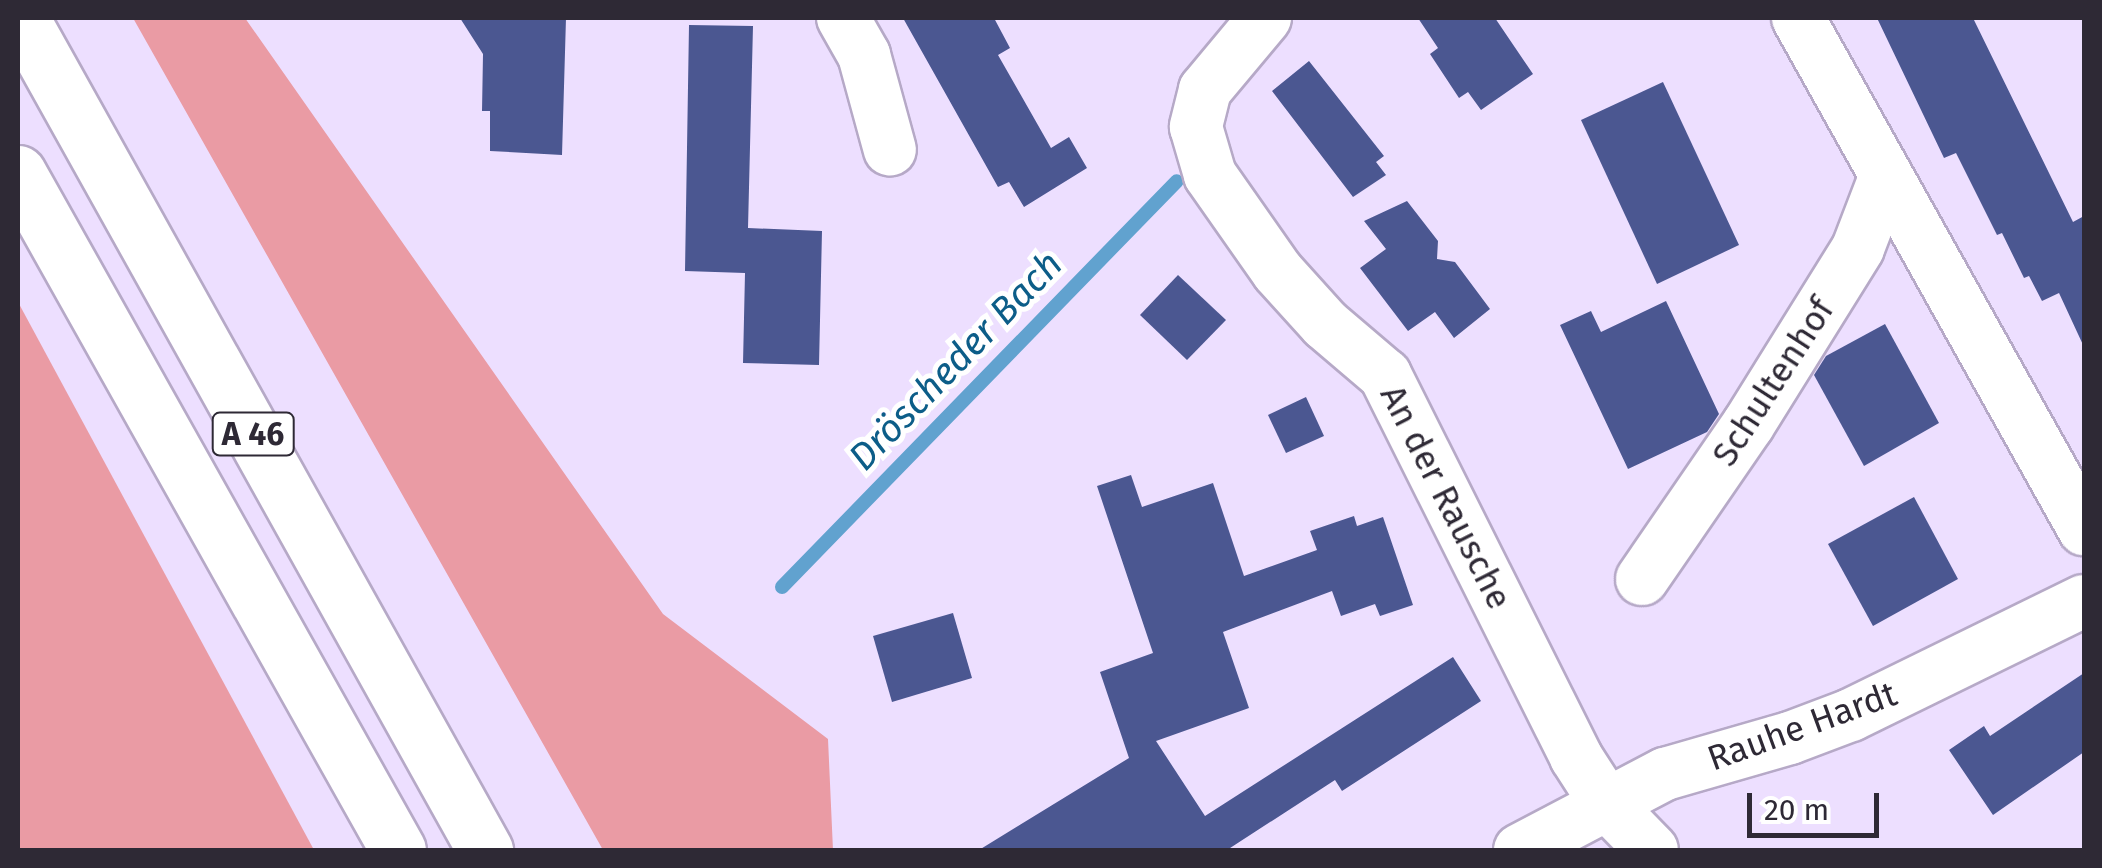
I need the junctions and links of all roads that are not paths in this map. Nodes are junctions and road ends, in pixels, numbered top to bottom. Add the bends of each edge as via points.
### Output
1 (21, 18) edge
2 (842, 18) edge
3 (1265, 18) edge
4 (1798, 18) edge
5 (890, 150) dead end
6 (18, 173) edge
7 (1886, 175) junction
8 (2084, 529) edge
9 (1642, 579) dead end
10 (2084, 601) edge
11 (1605, 802) junction
12 (398, 850) edge
13 (485, 850) edge
14 (1520, 850) edge
15 (1652, 850) edge

1 - 13 highway, A 46
2 - 5 street via 864,56
3 - 11 street, An der Rausche via 1205,90 1196,126 1210,175 1278,272 1385,375 1576,757
4 - 7 street
6 - 12 highway, A 46
7 - 8 street
7 - 9 street, Schultenhof via 1858,248
10 - 11 street, Rauhe Hardt via 1850,715 1665,774
11 - 14 street, Rauhe Hardt
11 - 15 street, An der Rausche

